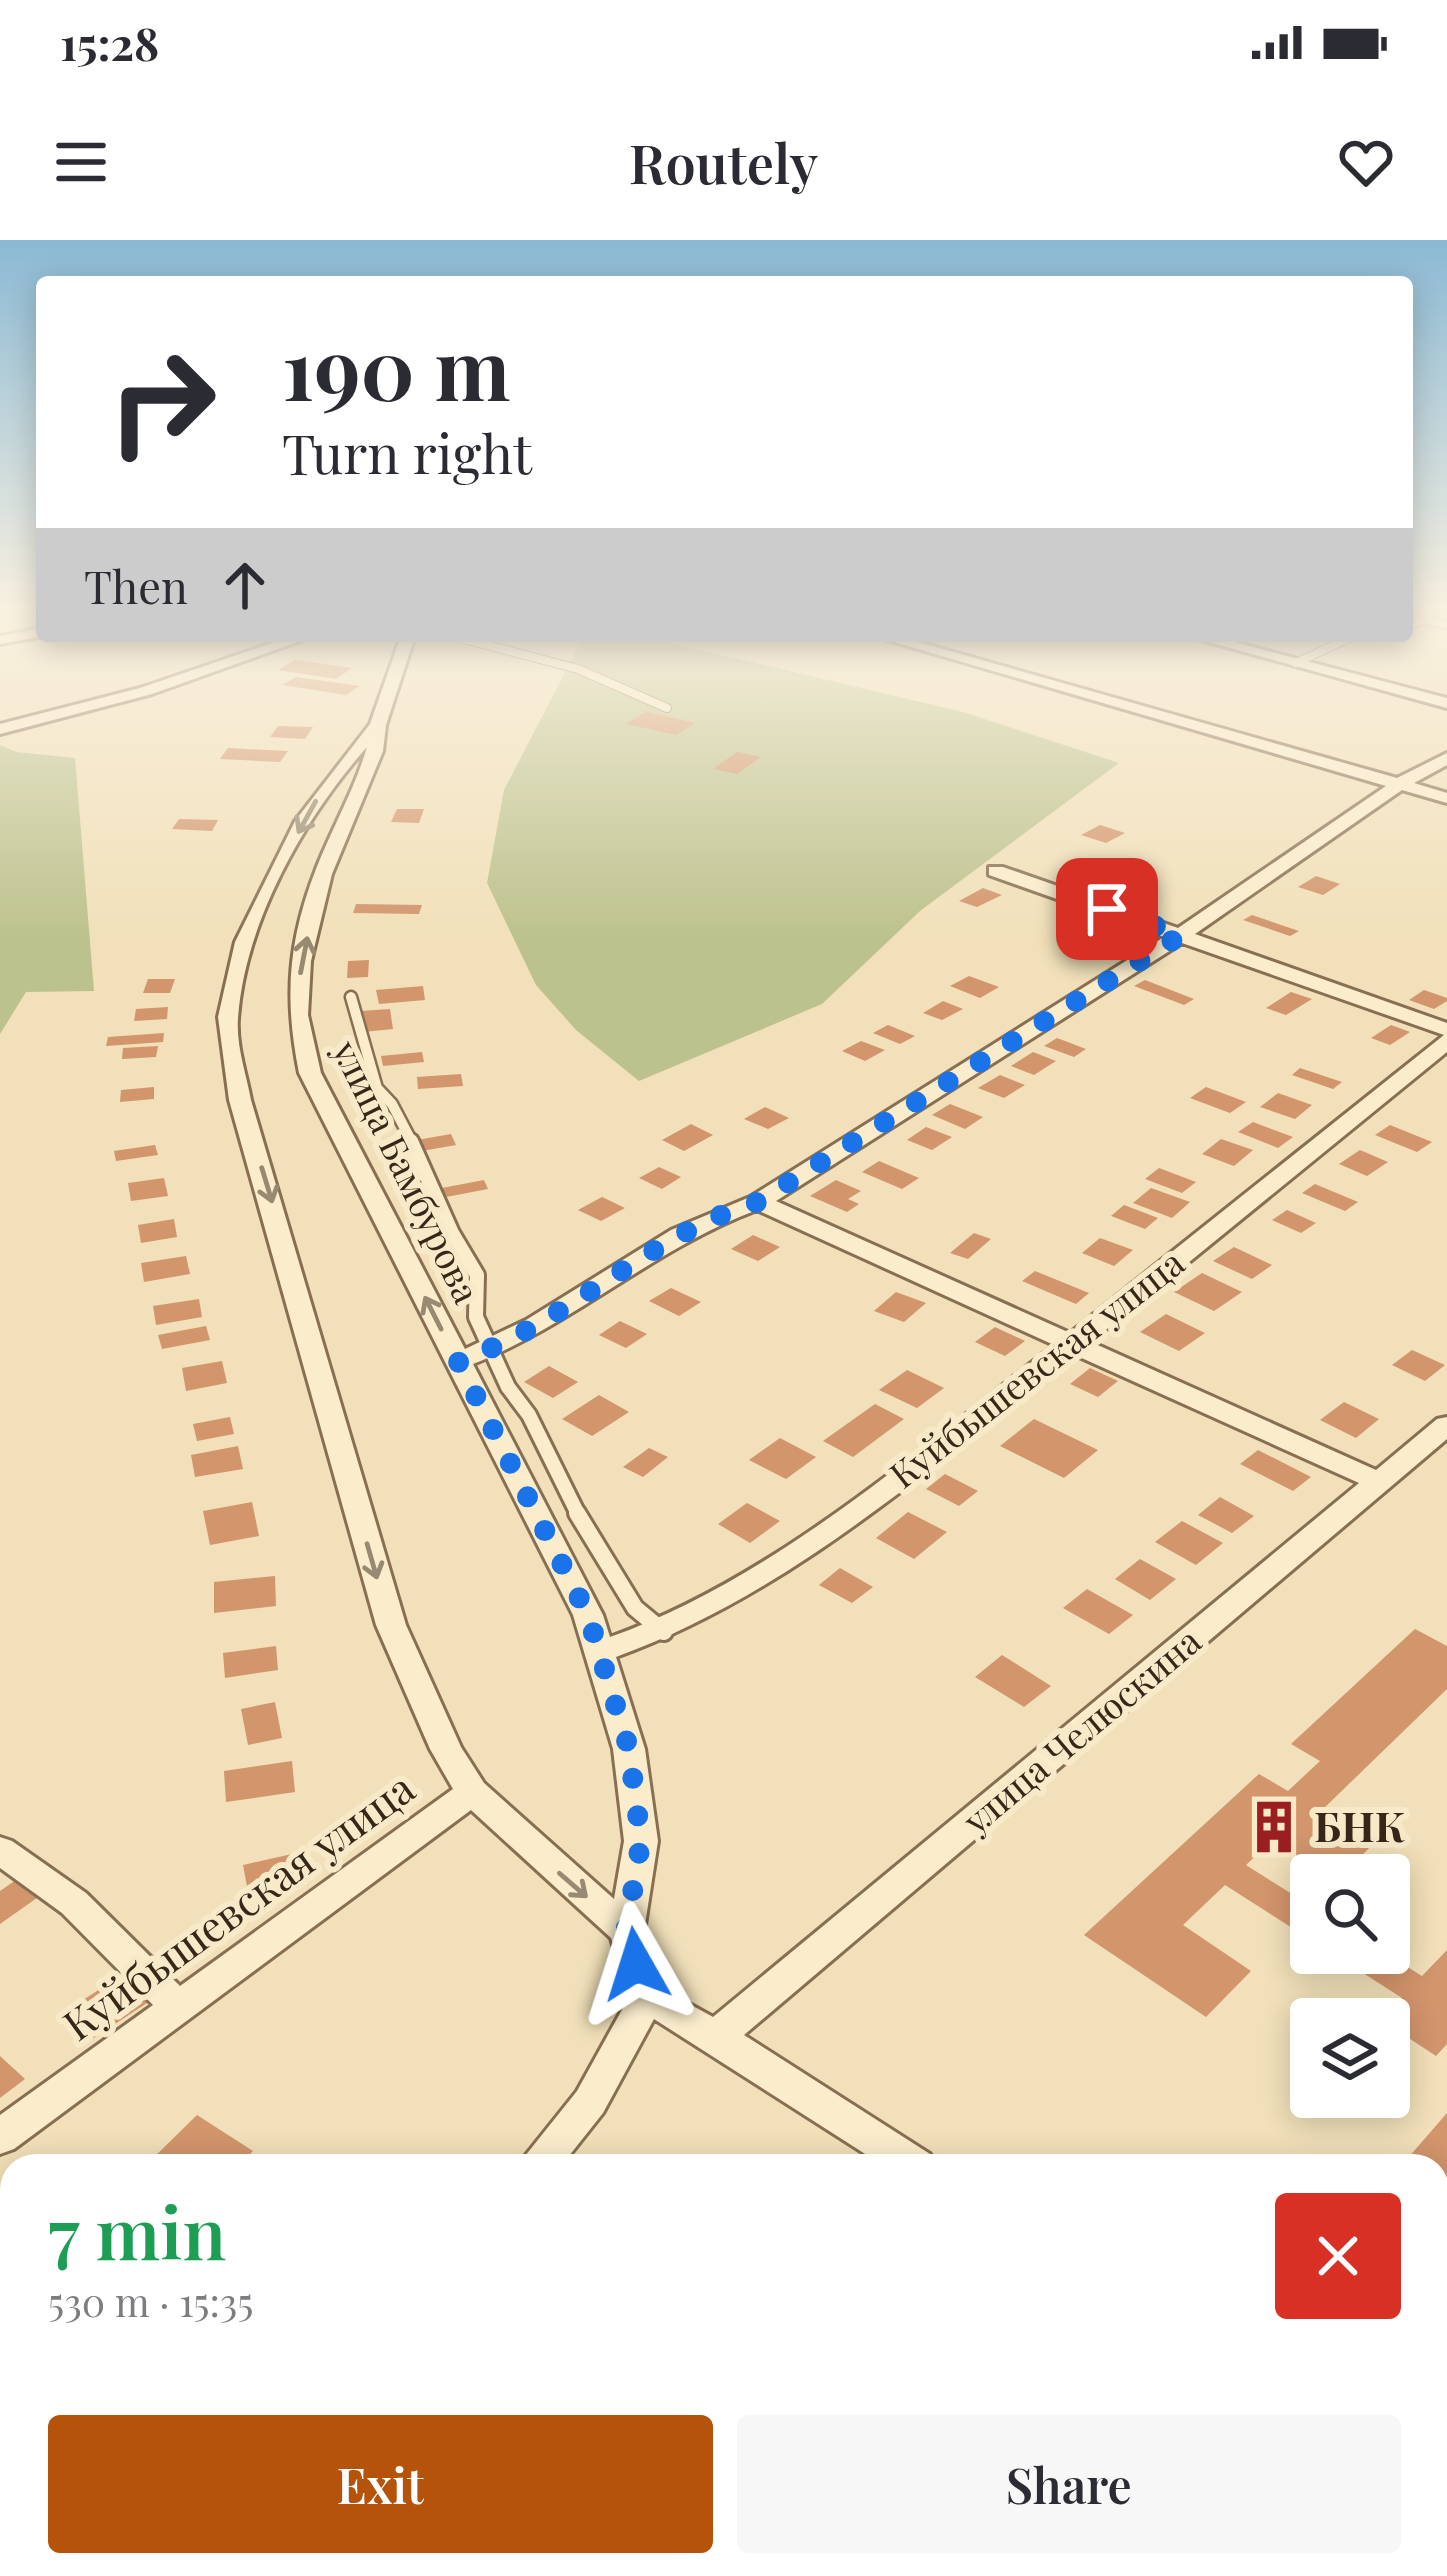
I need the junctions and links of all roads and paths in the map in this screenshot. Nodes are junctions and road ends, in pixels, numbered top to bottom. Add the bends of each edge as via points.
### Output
1 (35, 720) edge
2 (380, 720) edge
3 (1176, 720) edge
4 (378, 725) junction
5 (0, 729) edge
6 (1447, 758) edge
7 (1400, 784) junction
8 (1447, 798) edge
9 (996, 872) dead end
10 (1181, 935) junction
11 (351, 997) dead end
12 (1447, 1030) edge
13 (1447, 1041) edge
14 (758, 1202) junction
15 (1078, 1342) junction
16 (491, 1350) junction
17 (458, 1361) junction
18 (1447, 1425) edge
19 (1380, 1482) junction
20 (664, 1632) junction
21 (599, 1652) junction
22 (472, 1792) junction
23 (0, 1850) edge
24 (626, 1931) junction
25 (647, 1998) junction
26 (178, 2007) junction
27 (716, 2036) junction
28 (0, 2137) edge
29 (547, 2154) edge
30 (898, 2154) edge

1 - 5 street
2 - 4 street, улица Бамбурова
3 - 7 street
17 -> 4 street, улица Бамбурова via 310,1072 298,1015 301,961 323,874 375,751
4 -> 22 street via 322,791 264,895 227,1019 240,1100 391,1625
6 - 7 street
7 - 8 street
7 - 10 street
9 - 10 street
10 - 12 street
10 - 14 street
11 - 16 lane via 377,1088 477,1275 476,1317
13 - 15 street, Куйбышевская улица
14 - 15 street
14 - 16 street via 676,1237
15 - 19 street
15 - 20 street, Куйбышевская улица via 759,1581
16 - 17 street
16 - 20 lane via 635,1608
17 - 21 street, улица Бамбурова via 588,1615
18 - 19 street, улица Челюскина
19 - 27 street, улица Челюскина
20 - 21 street, Куйбышевская улица
21 - 24 street, улица Бамбурова via 629,1749 641,1841
22 -> 24 street
22 - 26 street, Куйбышевская улица
23 - 26 street via 74,1903
24 - 25 street
25 - 27 street
25 - 29 street via 590,2102
26 - 28 street, Куйбышевская улица
27 - 30 street

